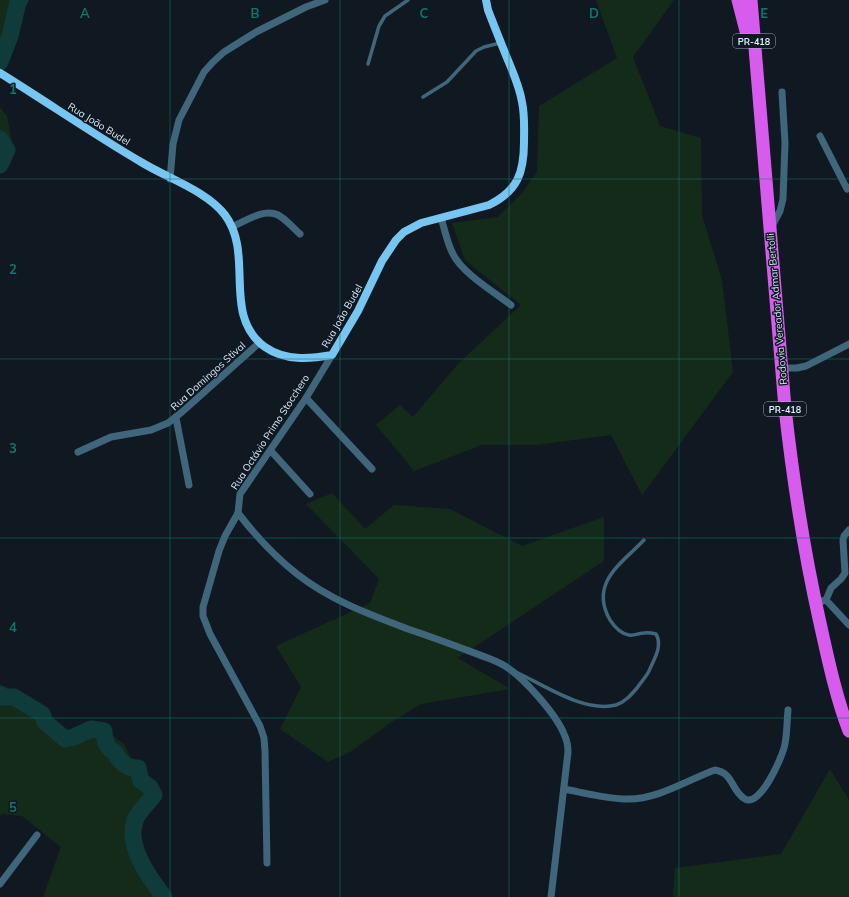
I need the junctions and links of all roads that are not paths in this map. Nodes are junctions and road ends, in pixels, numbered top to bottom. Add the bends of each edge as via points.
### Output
1 (325, 0) edge
2 (408, 0) edge
3 (486, 0) edge
4 (738, 0) edge
5 (751, 0) edge
6 (501, 43) junction
7 (368, 64) dead end
8 (1, 74) edge
9 (758, 81) junction
10 (782, 92) dead end
11 (423, 97) dead end
12 (820, 136) dead end
13 (170, 178) junction
14 (848, 188) edge
15 (441, 218) junction
16 (232, 227) junction
17 (770, 230) junction
18 (300, 234) dead end
19 (511, 305) dead end
20 (260, 343) junction
21 (849, 344) edge
22 (332, 355) junction
23 (782, 368) junction
24 (306, 398) junction
25 (176, 418) junction
26 (271, 451) junction
27 (78, 452) dead end
28 (372, 469) dead end
29 (188, 485) dead end
30 (310, 494) dead end
31 (238, 513) junction
32 (849, 530) edge
33 (644, 540) dead end
34 (821, 601) junction
35 (849, 625) edge
36 (505, 666) junction
37 (788, 710) dead end
38 (849, 731) edge
39 (564, 789) junction
40 (37, 836) dead end
41 (267, 863) dead end
42 (0, 884) edge
43 (551, 897) edge

1 - 13 street via 256,32 213,62 198,82 179,120 173,144
2 - 7 lane via 385,16 379,26
3 - 6 street, Rua João Budel
4 - 9 highway
5 - 9 highway, Rodovia Vereador Admar Bertolli / PR-418
6 - 11 lane via 476,51 447,82
6 - 15 street, Rua João Budel via 522,101 522,170 508,193 498,201
8 - 13 street, Rua João Budel
9 - 17 highway, Rodovia Vereador Admar Bertolli / PR-418
10 - 17 street via 785,143 784,199
12 - 14 street
13 - 16 street, Rua João Budel via 212,202
15 - 19 street via 457,261
15 - 22 street, Rua João Budel via 413,226 396,240 382,261 361,306
16 - 18 street via 256,216 270,213 281,217
16 - 20 street, Rua João Budel via 239,252 241,310 245,324
17 - 23 highway, Rodovia Vereador Admar Bertolli / PR-418
20 - 22 street, Rua João Budel via 281,355 296,358
20 - 25 street, Rua Domingos Stival
21 - 23 street via 806,366
22 - 24 street, Rua Octávio Primo Stocchero
23 - 34 highway, Rodovia Vereador Admar Bertolli / PR-418 via 801,526
24 - 26 street, Rua Octávio Primo Stocchero
24 - 28 street
25 - 27 street, Rua Domingos Stival via 159,427 111,437
25 - 29 street
26 - 30 street
26 - 31 street, Rua Octávio Primo Stocchero via 240,494
31 - 36 street via 262,543 281,560 310,583 344,603
31 - 41 street, Rua Octávio Primo Stocchero via 219,552 203,607 210,634 264,738
32 - 34 street via 843,540 845,573
33 - 36 lane via 609,576 603,589 604,609 621,632 630,635 645,632 656,634 659,639 658,650 646,676 630,697 617,705 602,707 586,704
34 - 35 street
34 - 38 highway, Rodovia Vereador Admar Bertolli / PR-418 via 829,664
36 - 39 street via 530,689 555,718 564,733 568,752
37 - 39 street via 786,744 782,756 760,795 751,800 742,797 726,774 715,770 640,798 617,798
39 - 43 street
40 - 42 street

